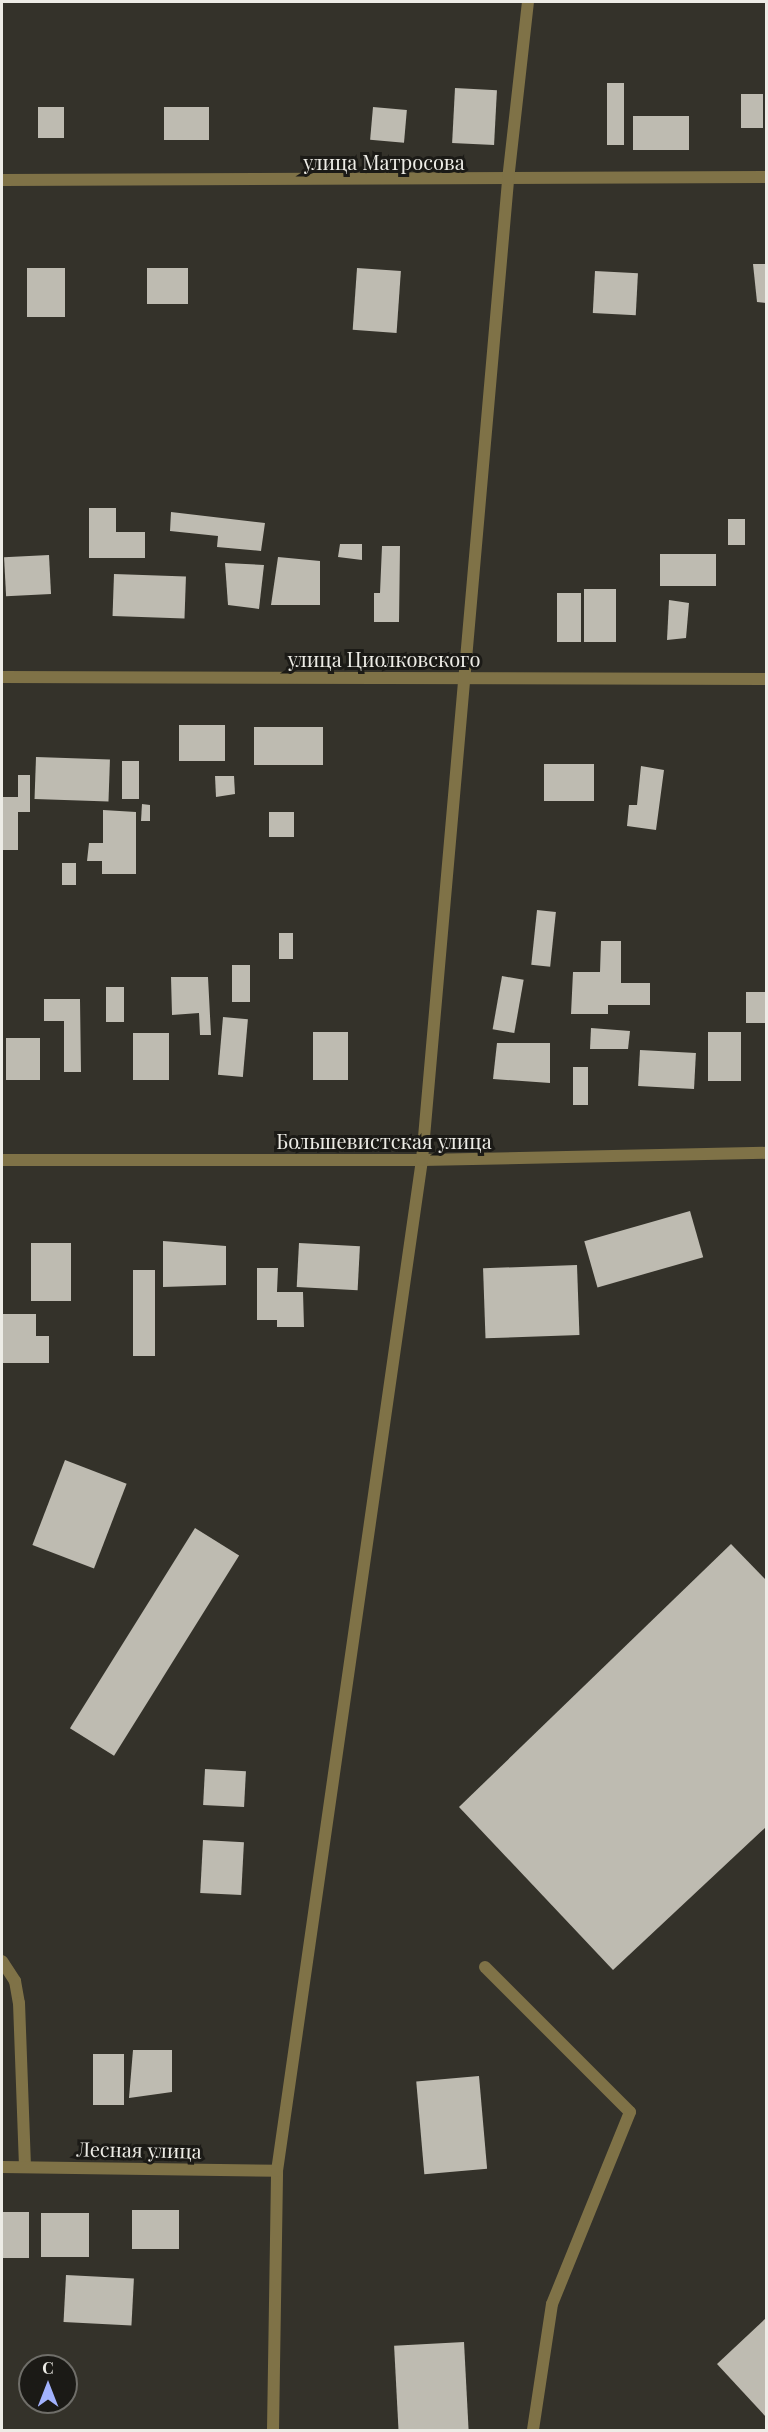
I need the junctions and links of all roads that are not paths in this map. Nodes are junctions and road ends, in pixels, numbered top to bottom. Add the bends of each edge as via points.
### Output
1 (528, 2) edge
2 (766, 177) edge
3 (2, 180) edge
4 (508, 180) junction
5 (2, 677) edge
6 (467, 677) junction
7 (766, 679) edge
8 (766, 1153) edge
9 (2, 1160) edge
10 (422, 1160) junction
11 (2, 1961) edge
12 (485, 1967) dead end
13 (2, 2167) edge
14 (25, 2167) junction
15 (277, 2171) junction
16 (273, 2430) edge
17 (533, 2430) edge

1 - 4 street
2 - 4 street, улица Матросова
3 - 4 street, улица Матросова
4 - 6 street
5 - 6 street, улица Циолковского
6 - 7 street, улица Циолковского
6 - 10 street
8 - 10 street, Большевистская улица
9 - 10 street, Большевистская улица
10 - 15 street
11 - 14 street via 15,1981 19,2003
12 - 17 street via 630,2112 552,2304
13 - 14 street, Лесная улица
14 - 15 street, Лесная улица
15 - 16 street

